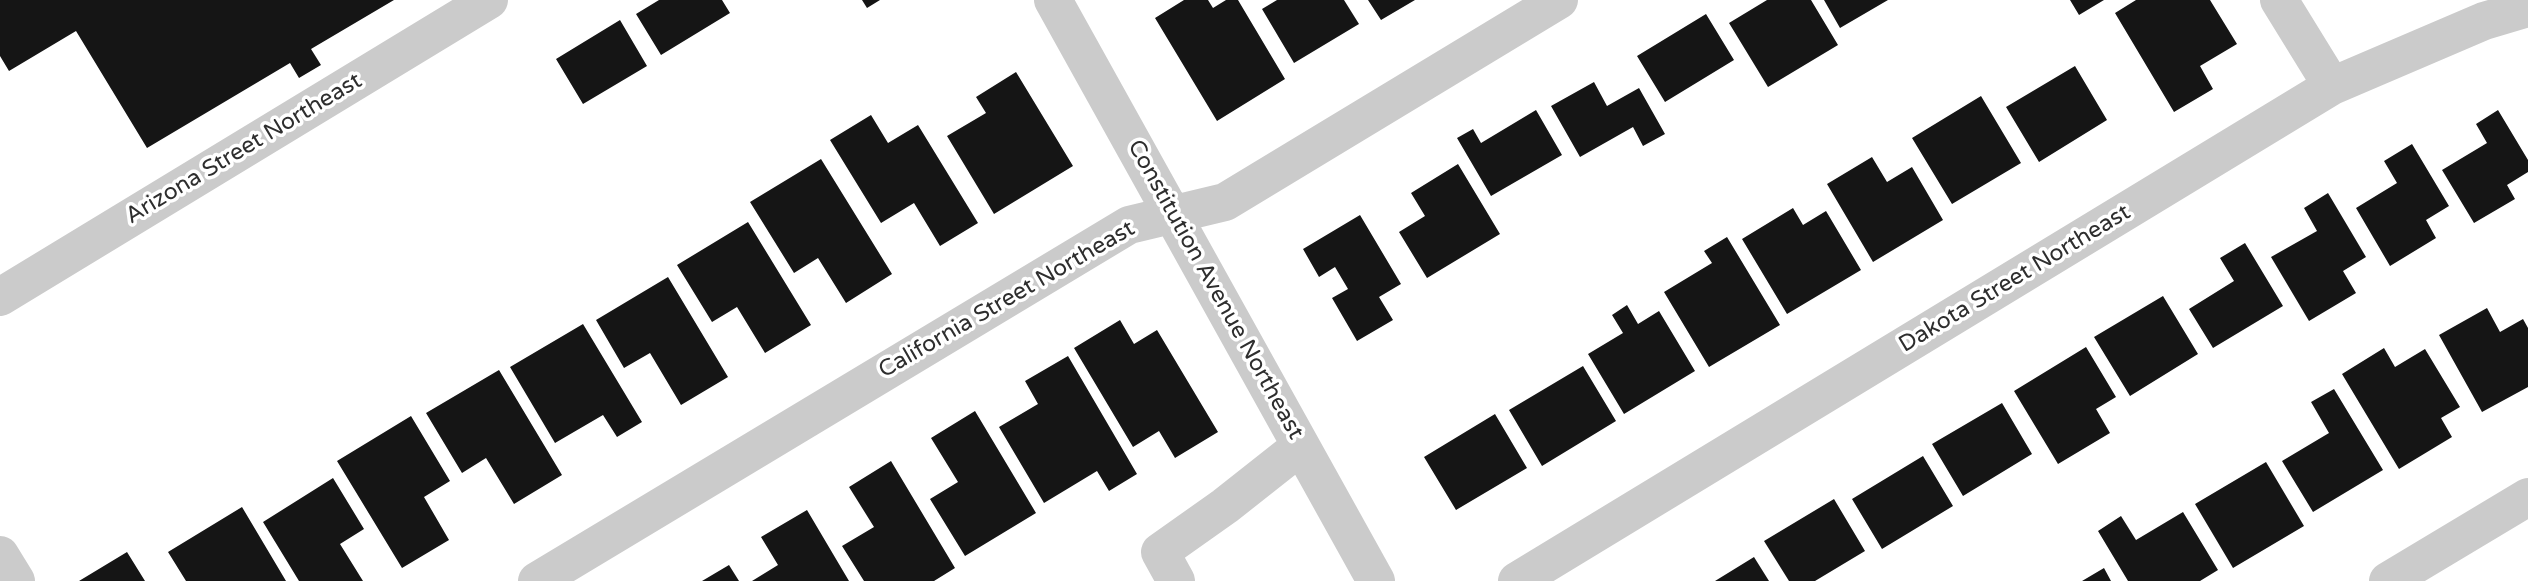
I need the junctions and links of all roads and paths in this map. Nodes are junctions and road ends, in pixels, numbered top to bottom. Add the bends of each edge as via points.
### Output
1 (489, 0) edge
2 (1054, 0) edge
3 (1559, 0) edge
4 (2279, 0) edge
5 (2528, 8) edge
6 (2332, 86) junction
7 (1173, 214) junction
8 (0, 297) edge
9 (1301, 446) junction
10 (2528, 497) edge
11 (0, 555) edge
12 (16, 581) edge
13 (537, 581) edge
14 (1176, 581) edge
15 (1376, 581) edge
16 (1517, 581) edge
17 (2388, 581) edge

1 - 8 street, Arizona Street Northeast
2 - 7 street, Constitution Avenue Northeast
3 - 7 street, California Street Northeast via 1226,202
4 - 6 street
5 - 6 street, Dakota Street Northeast via 2484,21
6 - 16 street, Dakota Street Northeast
7 - 9 street, Constitution Avenue Northeast
7 - 13 street, California Street Northeast via 1129,225
9 - 14 street via 1160,552
9 - 15 street, Constitution Avenue Northeast
10 - 17 street
11 - 12 street

